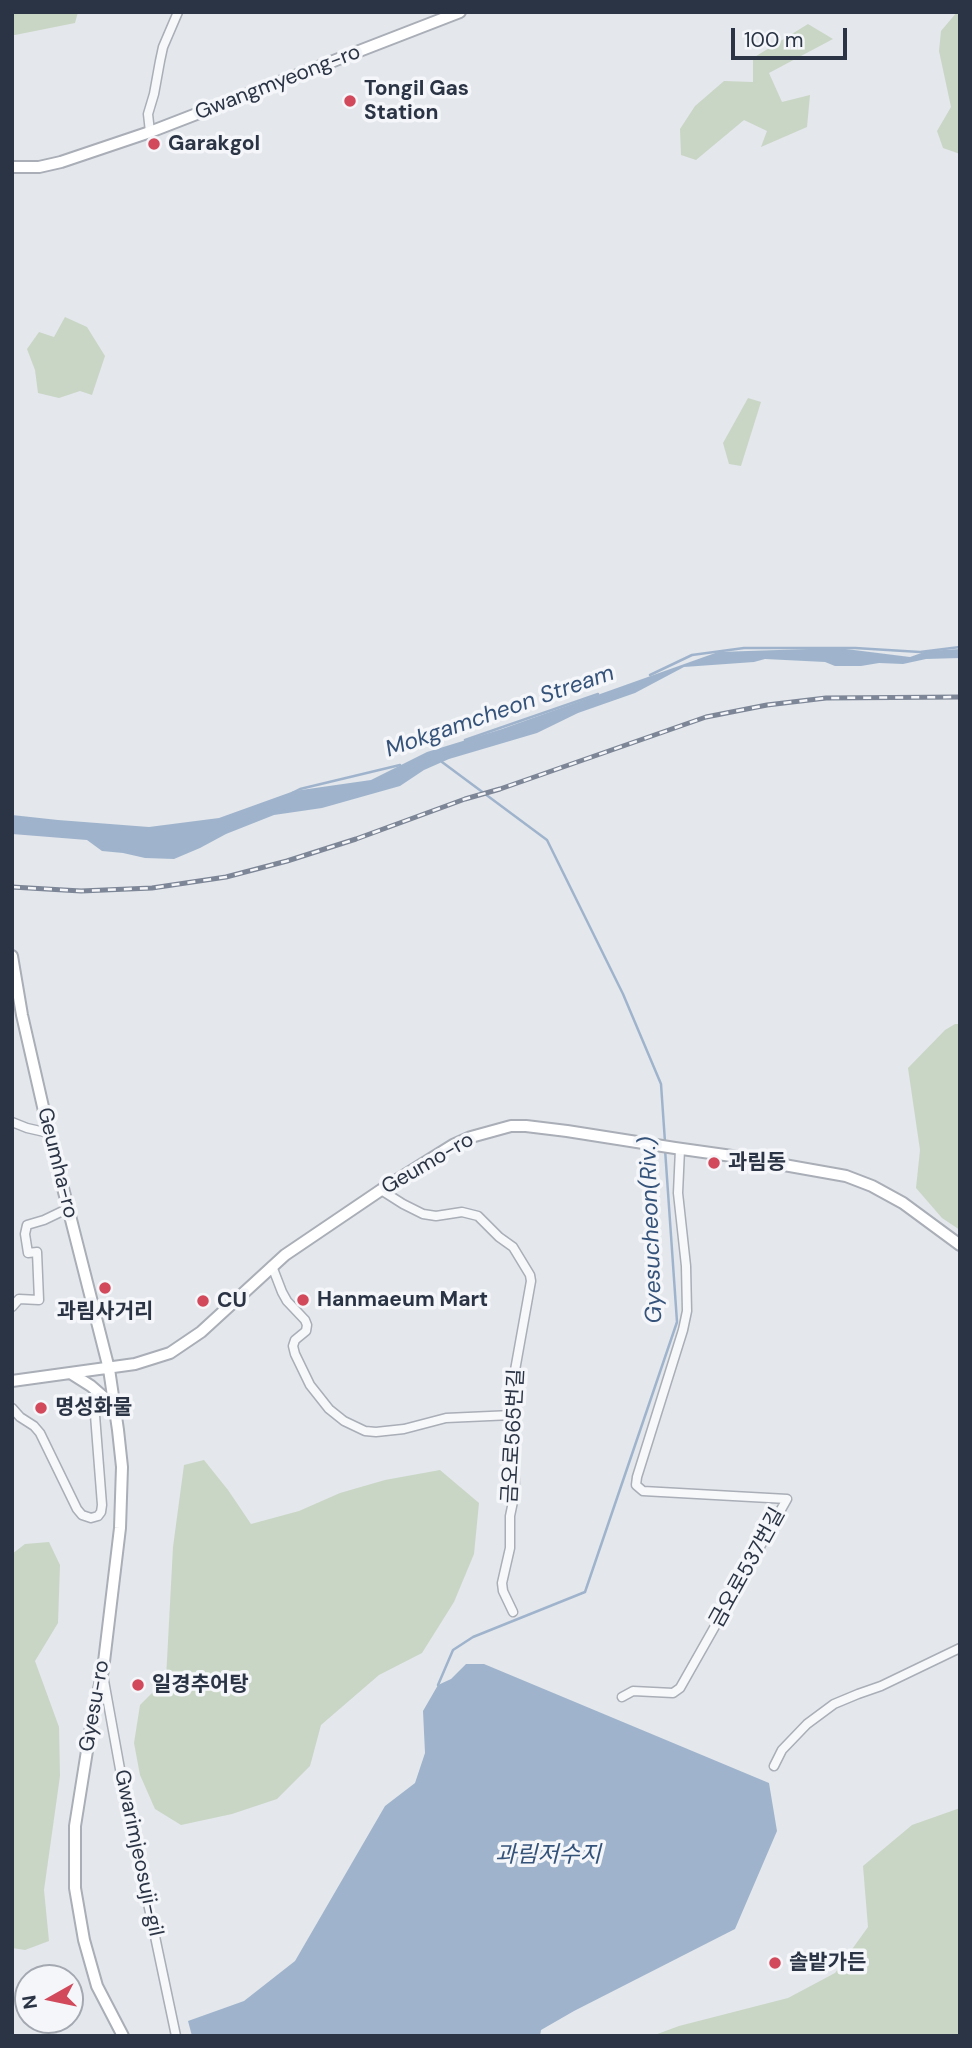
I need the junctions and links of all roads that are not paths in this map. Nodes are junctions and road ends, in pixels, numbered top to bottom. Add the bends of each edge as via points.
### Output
1 (178, 12) edge
2 (460, 12) edge
3 (441, 16) edge
4 (150, 132) junction
5 (12, 167) edge
6 (12, 956) edge
7 (12, 1122) edge
8 (49, 1133) junction
9 (677, 1149) junction
10 (381, 1190) junction
11 (69, 1208) junction
12 (960, 1245) edge
13 (272, 1266) junction
14 (12, 1307) edge
15 (109, 1369) junction
16 (72, 1374) junction
17 (12, 1381) edge
18 (102, 1394) junction
19 (115, 1407) junction
20 (12, 1408) edge
21 (512, 1415) junction
22 (513, 1612) dead end
23 (960, 1648) edge
24 (103, 1670) junction
25 (622, 1697) dead end
26 (774, 1766) dead end
27 (123, 2036) edge
28 (176, 2036) edge

1 - 4 street via 160,61 148,114
2 - 3 main road, Gwangmyeong-ro
3 - 4 main road, Gwangmyeong-ro
4 - 5 main road, Gwangmyeong-ro via 61,162
6 - 8 main road, Geumha-ro
7 - 8 street
8 - 11 main road, Geumha-ro
9 - 10 main road, Geumo-ro via 511,1126 453,1145
9 - 12 main road, Geumo-ro via 846,1176 903,1203
9 - 25 street, 금오로537번길 via 687,1311 636,1485 643,1491 787,1499 680,1688 673,1693 633,1691
10 - 13 main road, Geumo-ro
10 - 21 street, 금오로565번길 via 423,1214 478,1216 523,1260 531,1281 514,1372
11 - 14 street via 27,1225 28,1253 37,1252 39,1300 19,1299
11 - 15 main road, Geumha-ro
13 - 15 main road, Geumo-ro via 186,1343 154,1358
13 - 21 street via 287,1301 307,1325 293,1346 304,1375 319,1398 344,1420 376,1432 446,1418
15 - 16 main road, Geumo-ro
15 - 19 main road, Gyesu-ro
16 - 17 main road, Geumo-ro
16 - 18 main road
18 - 19 main road
18 - 20 street via 95,1415 102,1512 91,1518 77,1509 40,1433
19 - 24 main road, Gyesu-ro via 121,1509
21 - 22 street, 금오로565번길 via 515,1493 502,1583
23 - 26 street via 834,1704 807,1724 782,1750
24 - 27 main road, Gyesu-ro via 75,1826 75,1888 97,1986
24 - 28 street, Gwarimjeosuji-gil

